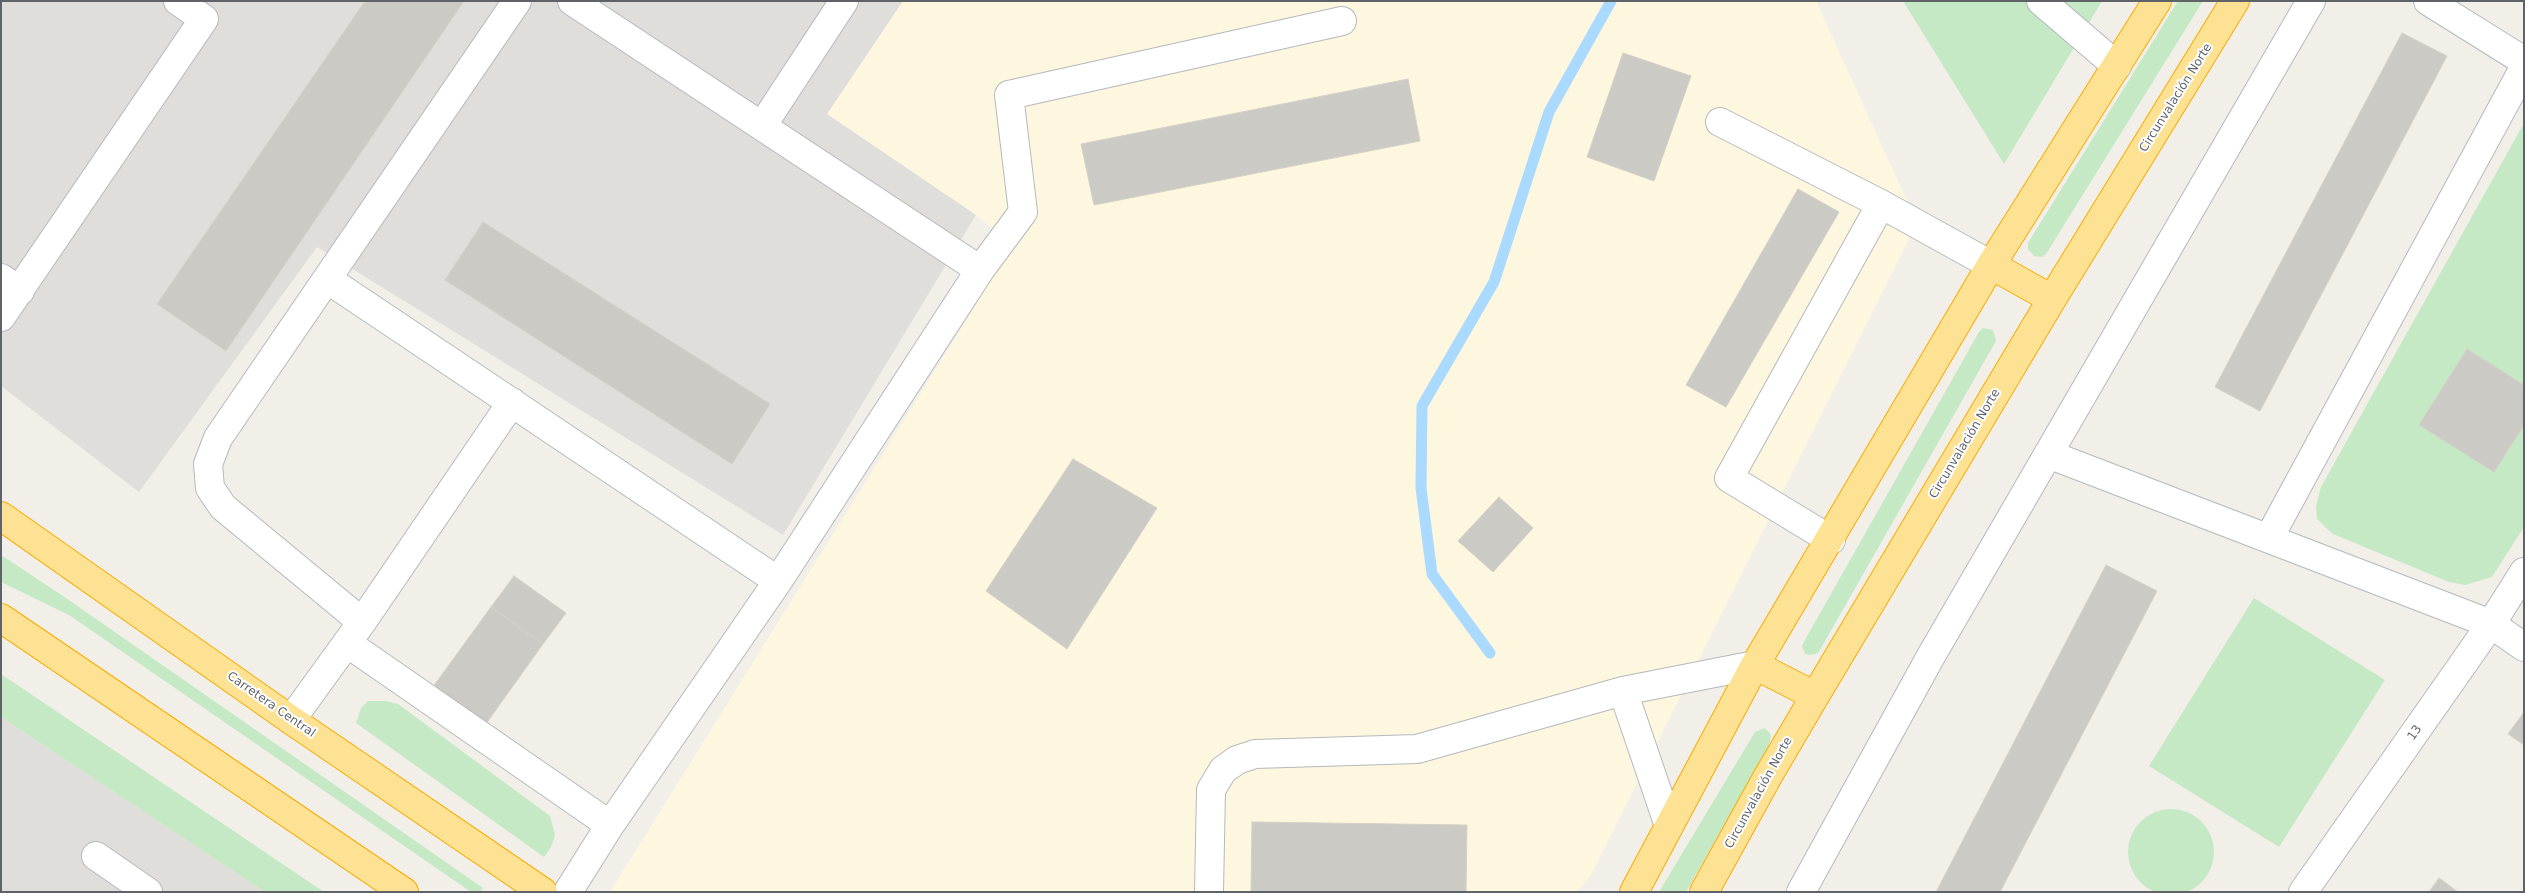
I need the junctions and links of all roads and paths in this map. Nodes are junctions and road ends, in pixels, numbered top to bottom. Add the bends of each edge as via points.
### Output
1 (178, 1) edge
2 (518, 1) edge
3 (572, 1) edge
4 (844, 1) edge
5 (2041, 1) edge
6 (2157, 1) edge
7 (2235, 1) edge
8 (2311, 1) edge
9 (2428, 1) edge
10 (1342, 21) dead end
11 (2524, 62) edge
12 (2117, 66) junction
13 (2524, 68) edge
14 (1720, 122) dead end
15 (762, 126) junction
16 (1881, 204) junction
17 (1991, 265) junction
18 (980, 270) junction
19 (327, 278) junction
20 (11, 284) edge
21 (2052, 299) junction
22 (1, 317) edge
23 (512, 402) junction
24 (2048, 454) junction
25 (1, 516) edge
26 (2269, 538) junction
27 (1831, 540) junction
28 (2524, 572) edge
29 (778, 581) junction
30 (1, 618) edge
31 (2491, 624) junction
32 (355, 632) junction
33 (2524, 647) edge
34 (1755, 665) junction
35 (1623, 691) junction
36 (1815, 696) junction
37 (291, 720) junction
38 (610, 824) junction
39 (1669, 826) junction
40 (96, 856) dead end
41 (148, 892) edge
42 (404, 892) edge
43 (543, 892) edge
44 (568, 892) edge
45 (1209, 892) edge
46 (1634, 892) edge
47 (1704, 892) edge
48 (1800, 892) edge
49 (2304, 892) edge

1 - 20 street via 204,19
2 - 19 street
3 - 15 street
4 - 15 street
5 - 12 street
6 - 12 highway
7 - 21 highway, Circunvalación Norte
8 - 24 street
9 - 11 street
10 - 18 street via 1009,95 1023,212
12 - 17 highway
13 - 26 street
14 - 16 street
15 - 18 street
16 - 17 street
16 - 27 street via 1729,478
17 - 21 highway
17 - 27 highway
18 - 29 street
19 - 23 street
19 - 32 street via 218,438 208,464 210,488 223,507
20 - 22 street
21 - 36 highway, Circunvalación Norte
23 - 29 street
23 - 32 street
24 - 26 street
24 - 48 street via 1926,664
25 - 37 highway, Carretera Central
26 - 31 street
27 - 34 highway
28 - 31 street, 13
29 - 38 street
30 - 42 highway
31 - 33 street
31 - 49 street, 13
32 - 37 street
32 - 38 street
34 - 35 street
34 - 36 highway
34 - 39 highway
35 - 39 street
35 - 45 street via 1417,749 1255,754 1237,760 1223,770 1211,790
36 - 47 highway, Circunvalación Norte
37 - 43 highway, Carretera Central
38 - 44 street
39 - 46 highway
40 - 41 street

